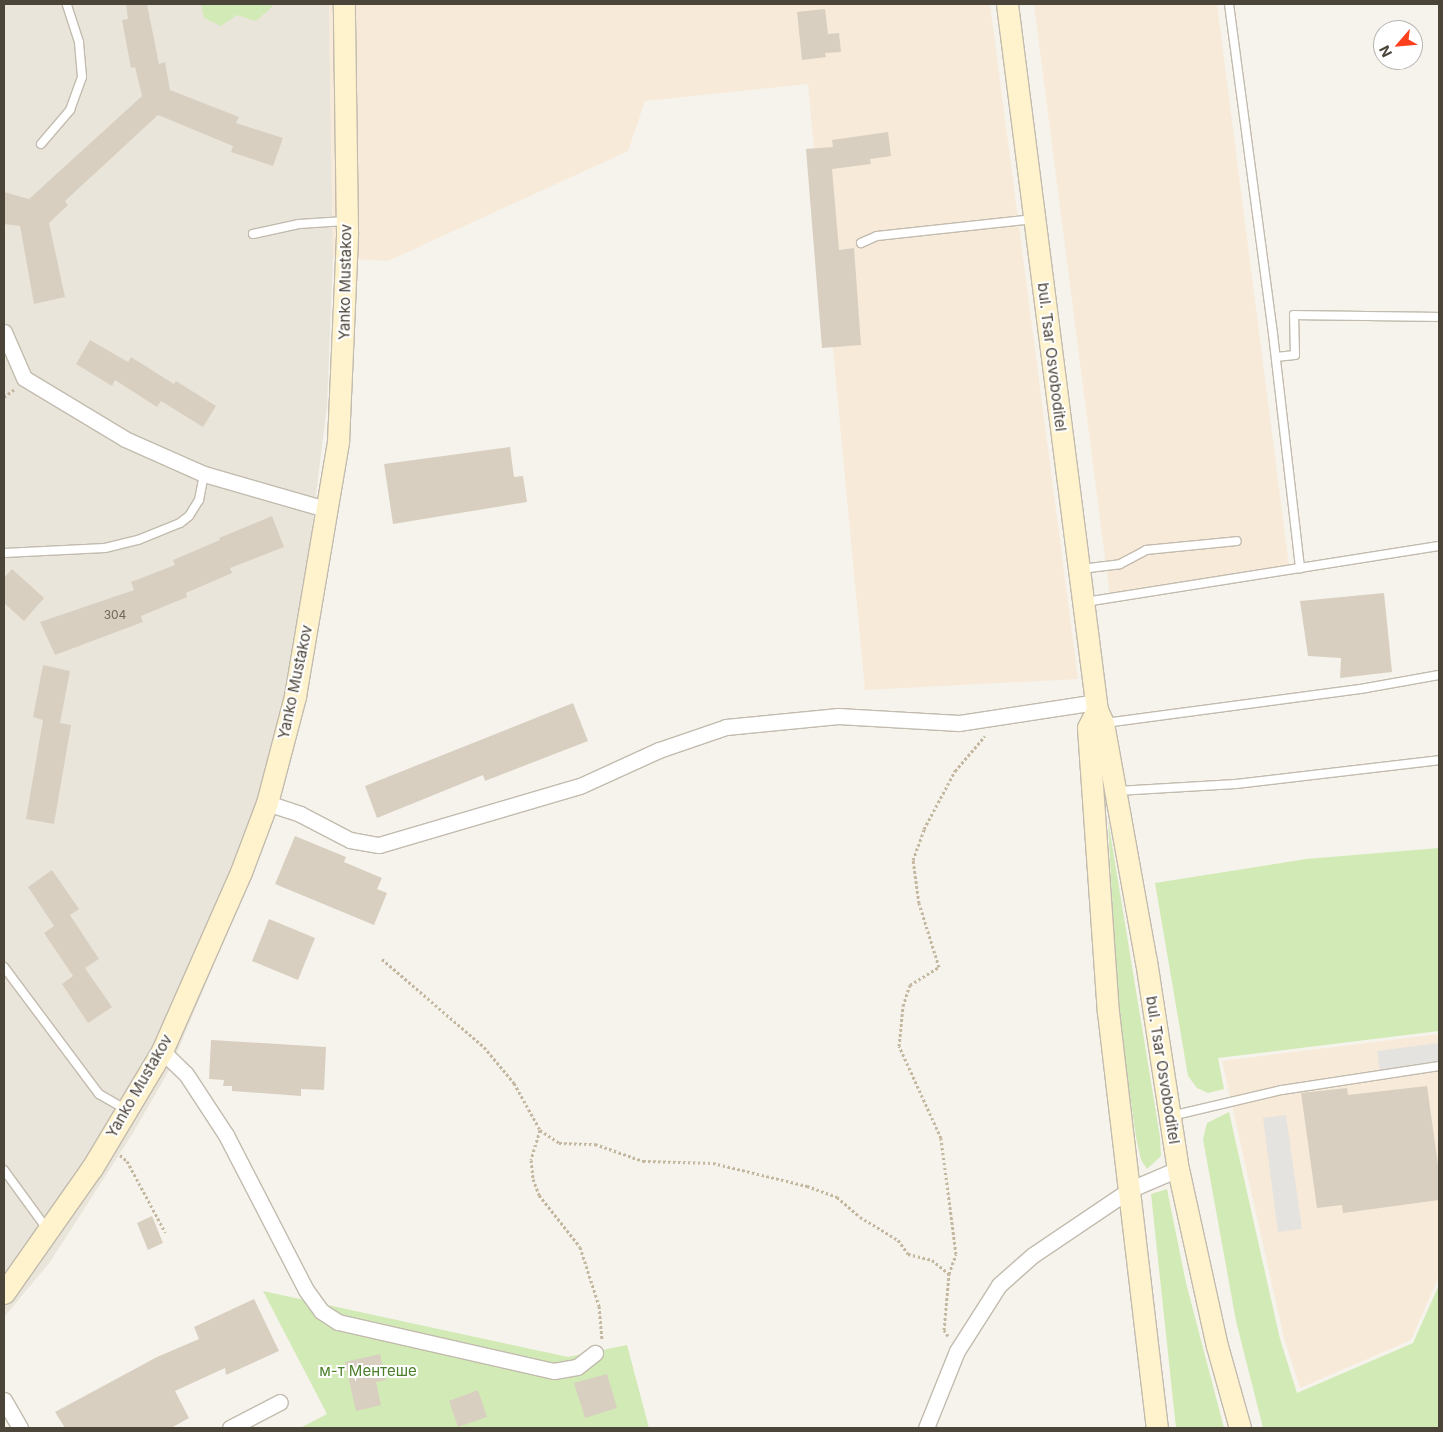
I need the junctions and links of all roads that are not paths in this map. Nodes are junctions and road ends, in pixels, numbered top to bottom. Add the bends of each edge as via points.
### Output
1 (67, 4) edge
2 (344, 4) edge
3 (1007, 4) edge
4 (1229, 4) edge
5 (41, 144) dead end
6 (1035, 219) junction
7 (347, 221) junction
8 (253, 234) dead end
9 (861, 243) dead end
10 (1439, 317) edge
11 (4, 332) edge
12 (1276, 357) junction
13 (204, 474) junction
14 (329, 510) junction
15 (1237, 541) dead end
16 (1439, 546) edge
17 (4, 553) edge
18 (1300, 568) junction
19 (1079, 569) junction
20 (1083, 602) junction
21 (1439, 675) edge
22 (1098, 712) junction
23 (1439, 760) edge
24 (1115, 792) junction
25 (267, 803) junction
26 (4, 967) edge
27 (162, 1051) junction
28 (1439, 1066) edge
29 (127, 1110) junction
30 (1171, 1116) junction
31 (1178, 1169) junction
32 (4, 1170) edge
33 (1131, 1189) junction
34 (49, 1231) junction
35 (4, 1293) edge
36 (595, 1353) road end
37 (4, 1400) edge
38 (280, 1402) dead end
39 (20, 1428) edge
40 (230, 1428) edge
41 (926, 1428) edge
42 (1157, 1428) edge
43 (1240, 1428) edge

1 - 5 lane via 79,42 82,77 70,110
2 - 7 main road, Yanko Mustakov
3 - 6 main road, bul. Tsar Osvoboditel
4 - 12 lane
6 - 9 lane via 877,236
6 - 19 main road, bul. Tsar Osvoboditel
7 - 8 lane via 299,224
7 - 14 main road, Yanko Mustakov via 342,387
10 - 12 lane via 1294,315 1295,356
11 - 13 street via 24,378 125,439
12 - 18 lane
13 - 14 street
13 - 17 lane via 199,500 190,516 138,540 105,548
14 - 25 main road, Yanko Mustakov via 295,696
15 - 19 lane via 1146,550 1120,564
16 - 18 lane
18 - 20 lane
19 - 20 main road, bul. Tsar Osvoboditel
20 - 22 main road, bul. Tsar Osvoboditel
21 - 22 lane via 1366,688
22 - 24 main road, bul. Tsar Osvoboditel
22 - 25 street via 959,723 838,716 726,727 659,750 580,786 379,845 350,840 300,814
22 - 33 main road, bul. Tsar Osvoboditel via 1088,728 1092,797 1108,1012
23 - 24 lane via 1236,784
24 - 30 main road, bul. Tsar Osvoboditel
25 - 27 main road, Yanko Mustakov via 242,872
26 - 29 lane via 99,1094
27 - 29 main road, Yanko Mustakov
27 - 36 street via 186,1074 226,1135 306,1290 321,1310 338,1322 554,1372 577,1367
28 - 30 lane via 1282,1090
29 - 34 main road, Yanko Mustakov
30 - 31 main road, bul. Tsar Osvoboditel
31 - 33 street
31 - 43 main road, bul. Tsar Osvoboditel via 1214,1337
32 - 34 lane
33 - 41 street via 1033,1255 999,1285 957,1351
33 - 42 main road, bul. Tsar Osvoboditel
34 - 35 main road, Yanko Mustakov
37 - 39 street
38 - 40 street

